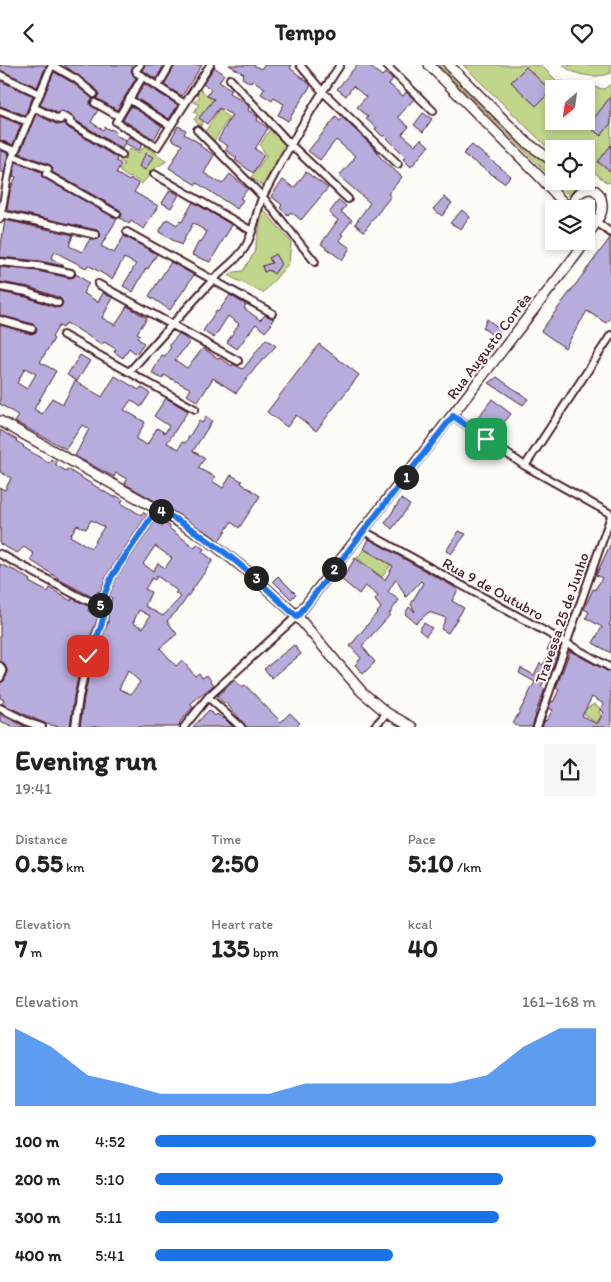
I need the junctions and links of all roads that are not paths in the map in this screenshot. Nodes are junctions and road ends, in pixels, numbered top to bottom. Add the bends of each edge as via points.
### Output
1 (52, 65) edge
2 (140, 65) edge
3 (170, 65) edge
4 (210, 65) edge
5 (300, 65) edge
6 (340, 65) edge
7 (386, 65) edge
8 (429, 65) edge
9 (449, 65) edge
10 (0, 75) edge
11 (143, 76) junction
12 (230, 79) dead end
13 (158, 86) junction
14 (322, 91) junction
15 (40, 94) junction
16 (94, 94) dead end
17 (129, 99) junction
18 (95, 103) dead end
19 (184, 104) junction
20 (33, 107) junction
21 (0, 111) edge
22 (433, 111) dead end
23 (118, 116) junction
24 (28, 122) junction
25 (170, 126) junction
26 (197, 130) dead end
27 (0, 145) edge
28 (291, 145) junction
29 (14, 154) junction
30 (122, 155) dead end
31 (545, 156) edge
32 (398, 164) dead end
33 (154, 173) dead end
34 (3, 182) edge
35 (597, 191) junction
36 (611, 192) edge
37 (263, 197) junction
38 (348, 199) dead end
39 (562, 200) edge
40 (574, 200) edge
41 (609, 207) edge
42 (0, 214) edge
43 (117, 214) dead end
44 (0, 219) edge
45 (595, 222) edge
46 (595, 224) edge
47 (252, 231) junction
48 (127, 232) dead end
49 (611, 233) edge
50 (96, 235) dead end
51 (577, 250) edge
52 (316, 261) dead end
53 (0, 262) edge
54 (70, 273) dead end
55 (213, 280) junction
56 (98, 284) dead end
57 (0, 287) edge
58 (58, 303) dead end
59 (272, 313) dead end
60 (0, 321) edge
61 (172, 326) junction
62 (32, 329) dead end
63 (64, 335) dead end
64 (611, 335) edge
65 (238, 361) dead end
66 (130, 371) junction
67 (195, 409) dead end
68 (453, 416) junction
69 (0, 421) edge
70 (525, 466) junction
71 (157, 509) junction
72 (611, 515) edge
73 (364, 531) junction
74 (0, 554) edge
75 (100, 606) junction
76 (297, 617) junction
77 (566, 643) junction
78 (0, 666) edge
79 (611, 668) edge
80 (0, 679) edge
81 (208, 697) junction
82 (0, 708) edge
83 (387, 713) junction
84 (30, 725) edge
85 (42, 727) edge
86 (75, 727) edge
87 (184, 727) edge
88 (241, 727) edge
89 (374, 727) edge
90 (412, 727) edge
91 (537, 727) edge

1 - 15 street
1 - 16 street
2 - 11 street via 136,72
3 - 13 street
4 - 19 street
5 - 14 street
6 - 14 street
7 - 22 street
8 - 39 main road
9 - 31 main road via 526,143
10 - 15 street
11 - 13 street
11 - 17 street
12 - 28 street
13 - 19 street
14 - 28 street
14 - 32 street
15 - 20 street
17 - 23 street
17 - 25 street
18 - 23 street
19 - 25 street
20 - 24 street
20 - 30 street via 60,120 62,116 70,120
21 - 24 street
23 - 25 street via 116,123 157,147
24 - 29 street
26 - 37 street
27 - 29 street
28 - 37 street
28 - 38 street
29 - 34 street
29 - 43 street via 48,169 46,174
33 - 47 street
34 - 42 street
35 - 36 main road
35 - 40 main road via 580,192
35 - 41 main road
37 - 47 street
37 - 52 street
41 - 45 main road, Rua Augusto Corrêa via 604,217
42 - 44 street
42 - 50 street
46 - 49 street
47 - 55 street via 243,250
48 - 55 street
51 - 68 main road, Rua Augusto Corrêa
53 - 54 street
55 - 59 street
55 - 61 street
56 - 61 street
57 - 58 street
60 - 62 street
61 - 65 street
61 - 66 street
63 - 66 street
64 - 70 street
66 - 67 street
68 - 70 street
68 - 73 main road, Rua Augusto Corrêa
69 - 71 main road
70 - 72 street
71 - 75 street via 112,576
71 - 76 main road via 220,549
72 - 77 street, Travessa 25 de Junho
73 - 76 main road, Rua Augusto Corrêa
73 - 77 street, Rua 9 de Outubro
74 - 75 street
75 - 86 street via 103,621 88,656
76 - 81 street, Rua Augusto Corrêa
76 - 83 main road via 362,692
77 - 79 street, Rua 9 de Outubro
77 - 91 street, Travessa 25 de Junho
78 - 80 street via 3,672
81 - 87 street, Rua Augusto Corrêa
81 - 88 street
82 - 84 street
83 - 89 street
83 - 90 main road
84 - 85 street

